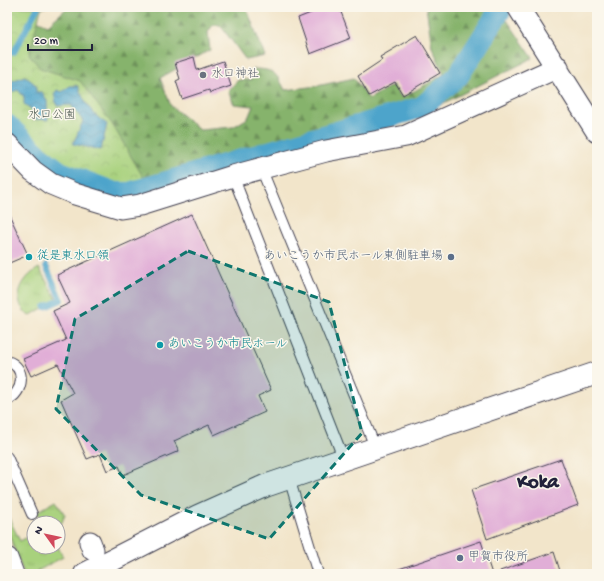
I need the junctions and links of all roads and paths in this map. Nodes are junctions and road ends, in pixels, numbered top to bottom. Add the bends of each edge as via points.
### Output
1 (519, 7) edge
2 (558, 67) junction
3 (597, 132) edge
4 (7, 144) edge
5 (261, 168) junction
6 (233, 176) junction
7 (7, 361) edge
8 (597, 373) edge
9 (7, 400) edge
10 (376, 449) junction
11 (7, 457) edge
12 (344, 460) junction
13 (289, 478) junction
14 (32, 514) dead end
15 (7, 558) edge
16 (13, 574) edge
17 (85, 574) edge
18 (318, 574) edge

1 - 2 street
2 - 3 street
2 - 5 street via 406,136 326,151
4 - 6 street via 33,171 51,184 121,208 140,206
5 - 6 street
5 - 10 lane
6 - 12 lane
7 - 9 lane via 15,365 19,371 21,384 14,397
8 - 10 street
10 - 12 street
11 - 14 lane
12 - 13 street
13 - 17 street via 205,513
13 - 18 lane
15 - 16 street

